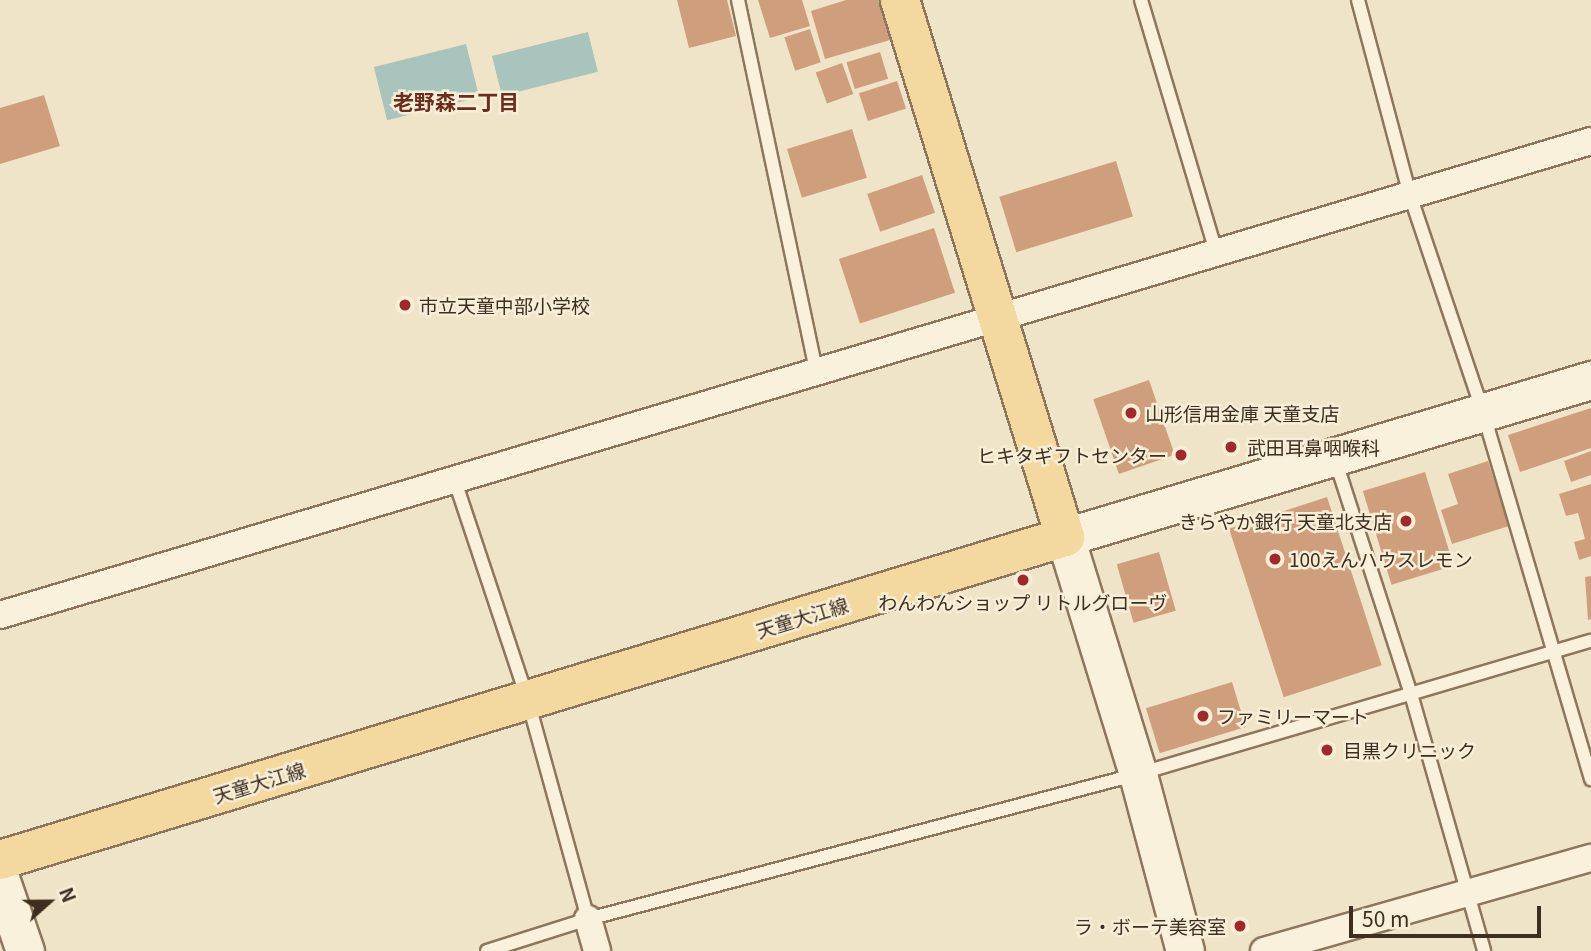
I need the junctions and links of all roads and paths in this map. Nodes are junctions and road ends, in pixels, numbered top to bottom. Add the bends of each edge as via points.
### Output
1 (738, 0) edge
2 (900, 0) edge
3 (1141, 0) edge
4 (1357, 0) edge
5 (1591, 141) edge
6 (1410, 195) junction
7 (1216, 252) junction
8 (997, 318) junction
9 (816, 370) junction
10 (1591, 380) edge
11 (1483, 412) junction
12 (1335, 459) junction
13 (454, 478) junction
14 (1065, 537) junction
15 (0, 615) edge
16 (1591, 641) edge
17 (1555, 654) junction
18 (1411, 694) junction
19 (528, 701) junction
20 (1138, 774) junction
21 (1591, 779) edge
22 (1591, 858) edge
23 (0, 860) edge
24 (0, 877) edge
25 (1468, 890) junction
26 (588, 919) junction
27 (25, 951) edge
28 (487, 951) edge
29 (597, 951) edge
30 (1185, 951) edge
31 (1264, 951) edge
32 (1484, 951) edge

1 - 9 lane
2 - 8 main road
3 - 7 lane
4 - 6 lane
5 - 6 street
6 - 7 street
6 - 11 lane
7 - 8 street
8 - 9 street
8 - 14 main road
9 - 13 street
10 - 11 street
11 - 12 street
11 - 17 lane
12 - 14 street
12 - 18 lane
13 - 15 street
13 - 19 lane
14 - 19 main road, 天童大江線
14 - 20 street
16 - 17 lane
17 - 18 lane
17 - 21 lane
18 - 20 lane
18 - 25 lane
19 - 23 main road, 天童大江線
19 - 26 lane
20 - 26 lane
20 - 30 street
22 - 25 street
24 - 27 street
25 - 31 street
25 - 32 lane
26 - 28 lane
26 - 29 street

